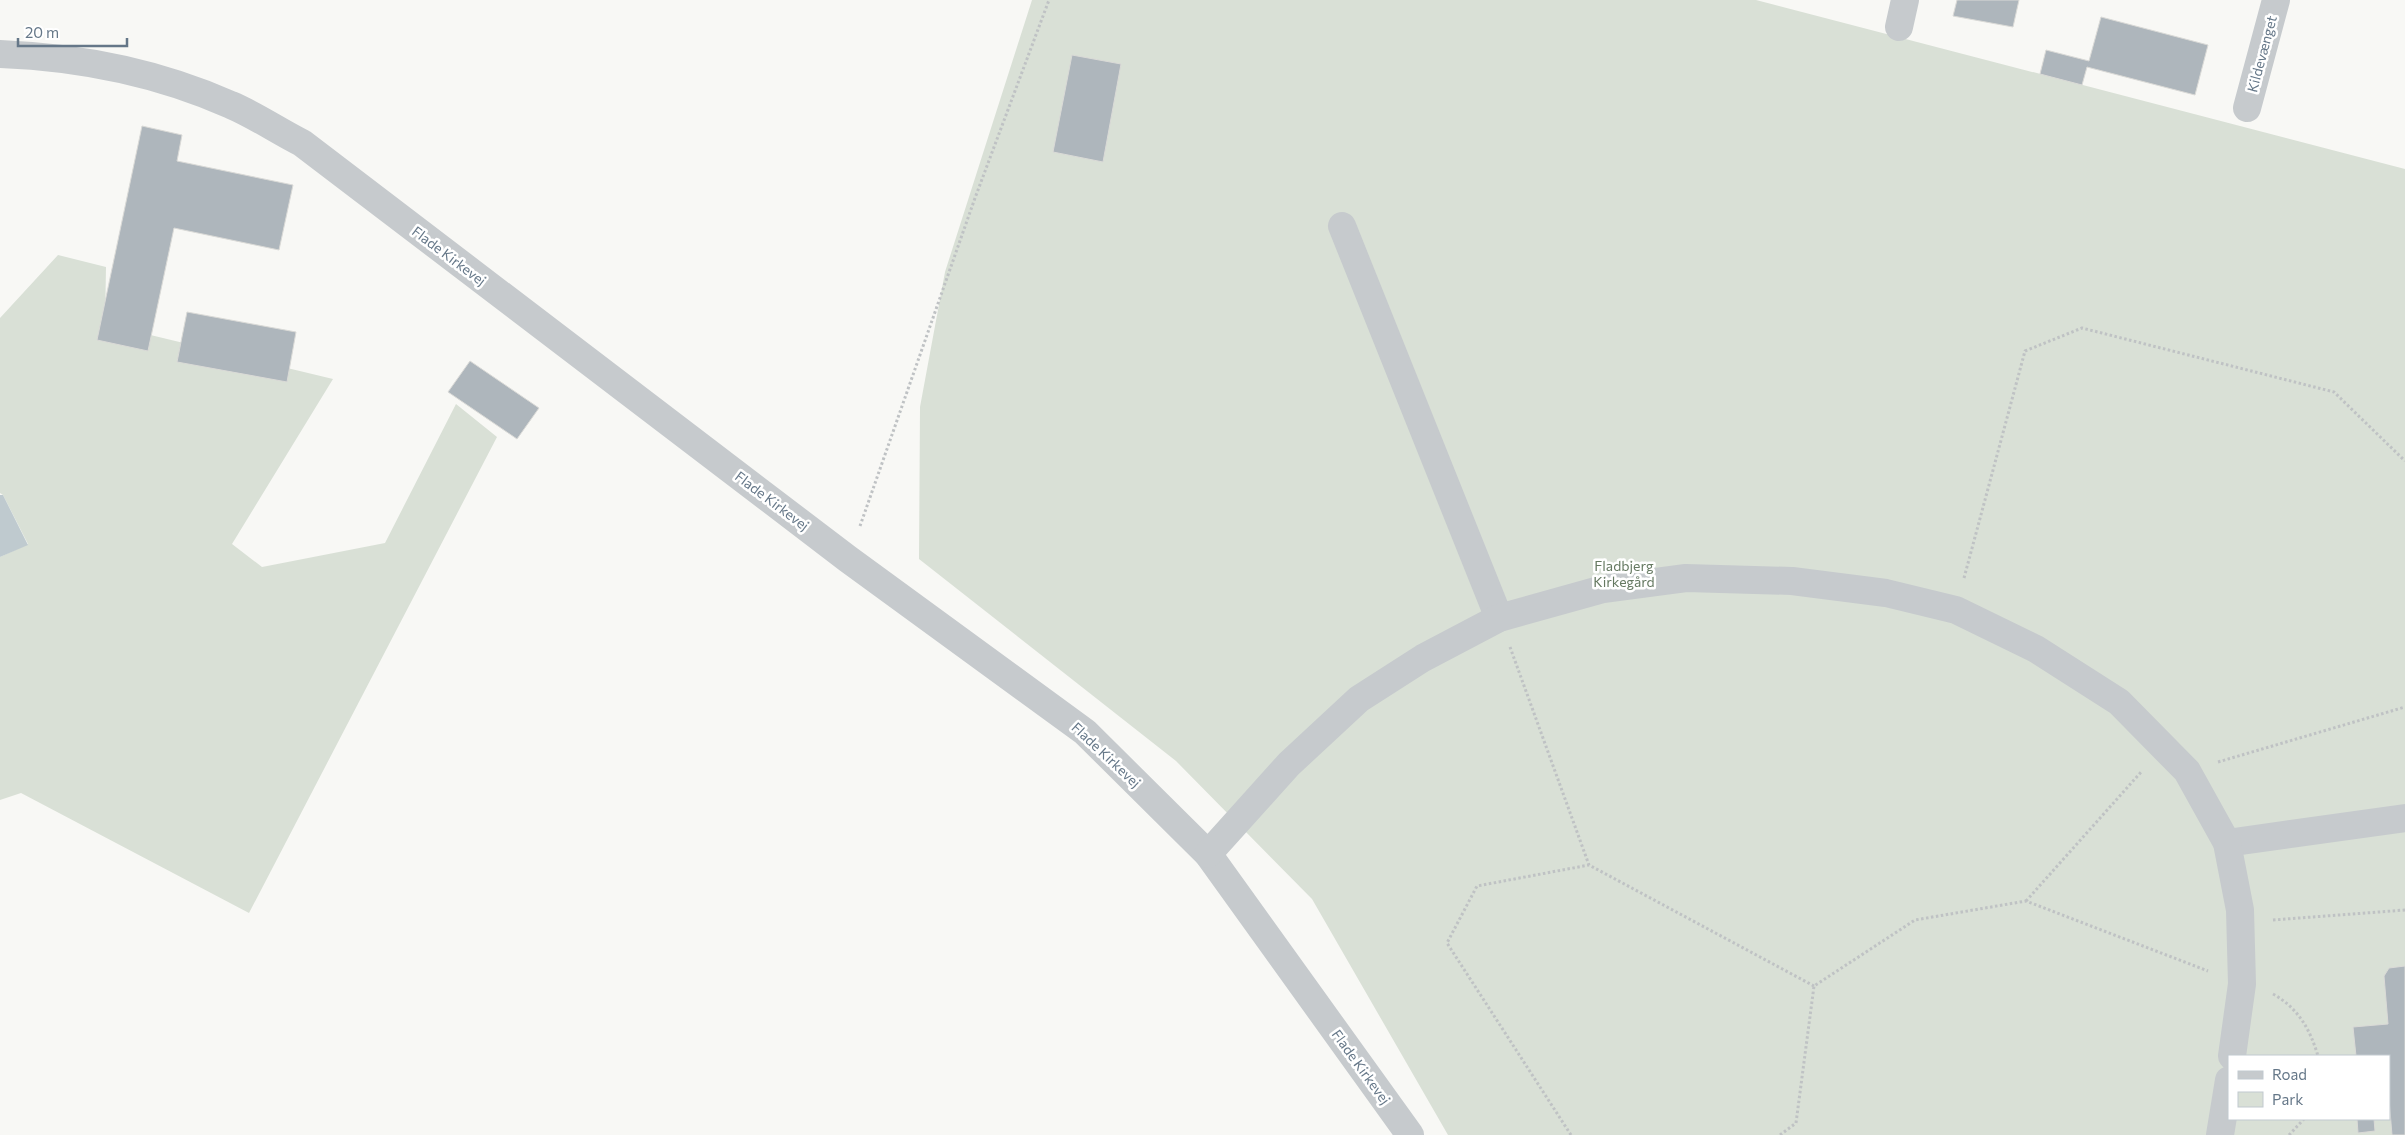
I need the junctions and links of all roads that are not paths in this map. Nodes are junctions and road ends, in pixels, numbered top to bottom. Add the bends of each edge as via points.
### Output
1 (1905, 0) edge
2 (2276, 0) edge
3 (1899, 27) dead end
4 (0, 54) edge
5 (2247, 108) dead end
6 (1342, 226) dead end
7 (1499, 618) junction
8 (2405, 818) edge
9 (2227, 843) junction
10 (1208, 854) junction
11 (2232, 1055) edge
12 (2228, 1086) edge
13 (1410, 1135) edge
14 (2220, 1135) edge

1 - 3 street
2 - 5 street, Kildevænget
4 - 10 street, Flade Kirkevej via 49,56 146,75 231,105 302,143 848,559 1085,732
6 - 7 street
7 - 9 street via 1603,589 1686,578 1801,582 1886,593 1956,610 2036,649 2119,702 2186,771
7 - 10 street via 1423,658 1359,698 1288,764
8 - 9 street
9 - 11 street via 2240,923 2242,984
10 - 13 street, Flade Kirkevej
12 - 14 street

